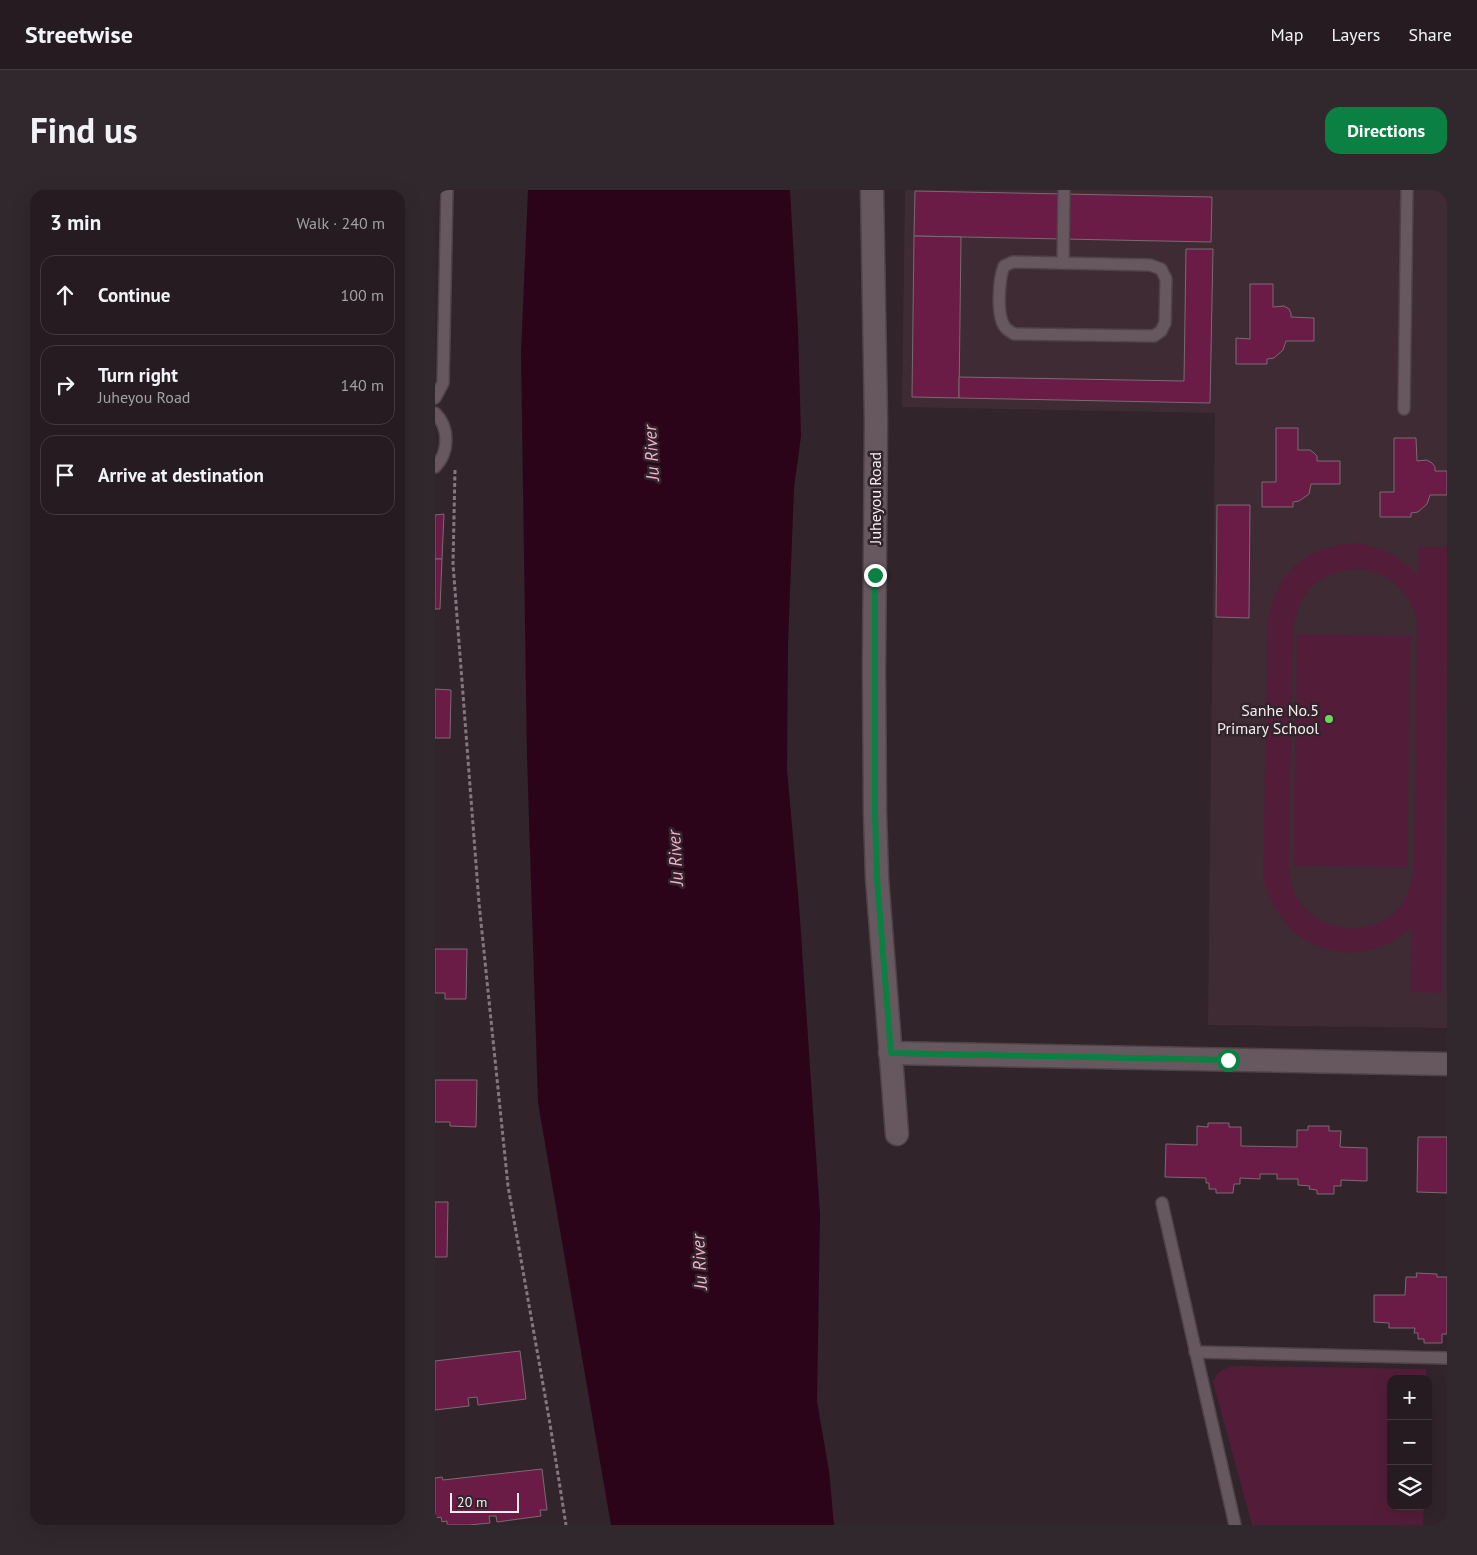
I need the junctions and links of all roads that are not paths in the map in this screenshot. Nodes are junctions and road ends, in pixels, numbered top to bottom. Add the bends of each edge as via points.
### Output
1 (447, 190) edge
2 (872, 190) edge
3 (1064, 190) edge
4 (1407, 190) edge
5 (1063, 263) junction
6 (435, 398) edge
7 (1404, 409) dead end
8 (435, 413) edge
9 (435, 468) edge
10 (891, 1053) junction
11 (1447, 1064) edge
12 (897, 1134) dead end
13 (1162, 1203) dead end
14 (1195, 1352) junction
15 (1447, 1358) edge
16 (1235, 1525) edge

1 - 6 lane via 443,383
2 - 10 street, Juheyou Road via 876,422 875,813
3 - 5 lane
4 - 7 lane
5 - 5 lane via 1013,262 1004,266 1000,318 1005,328 1014,334 1154,336 1161,331 1165,323 1166,279 1161,269 1150,265
8 - 9 lane via 447,440 445,452
10 - 11 street
10 - 12 street, Juheyou Road
13 - 14 lane
14 - 15 lane
14 - 16 lane

